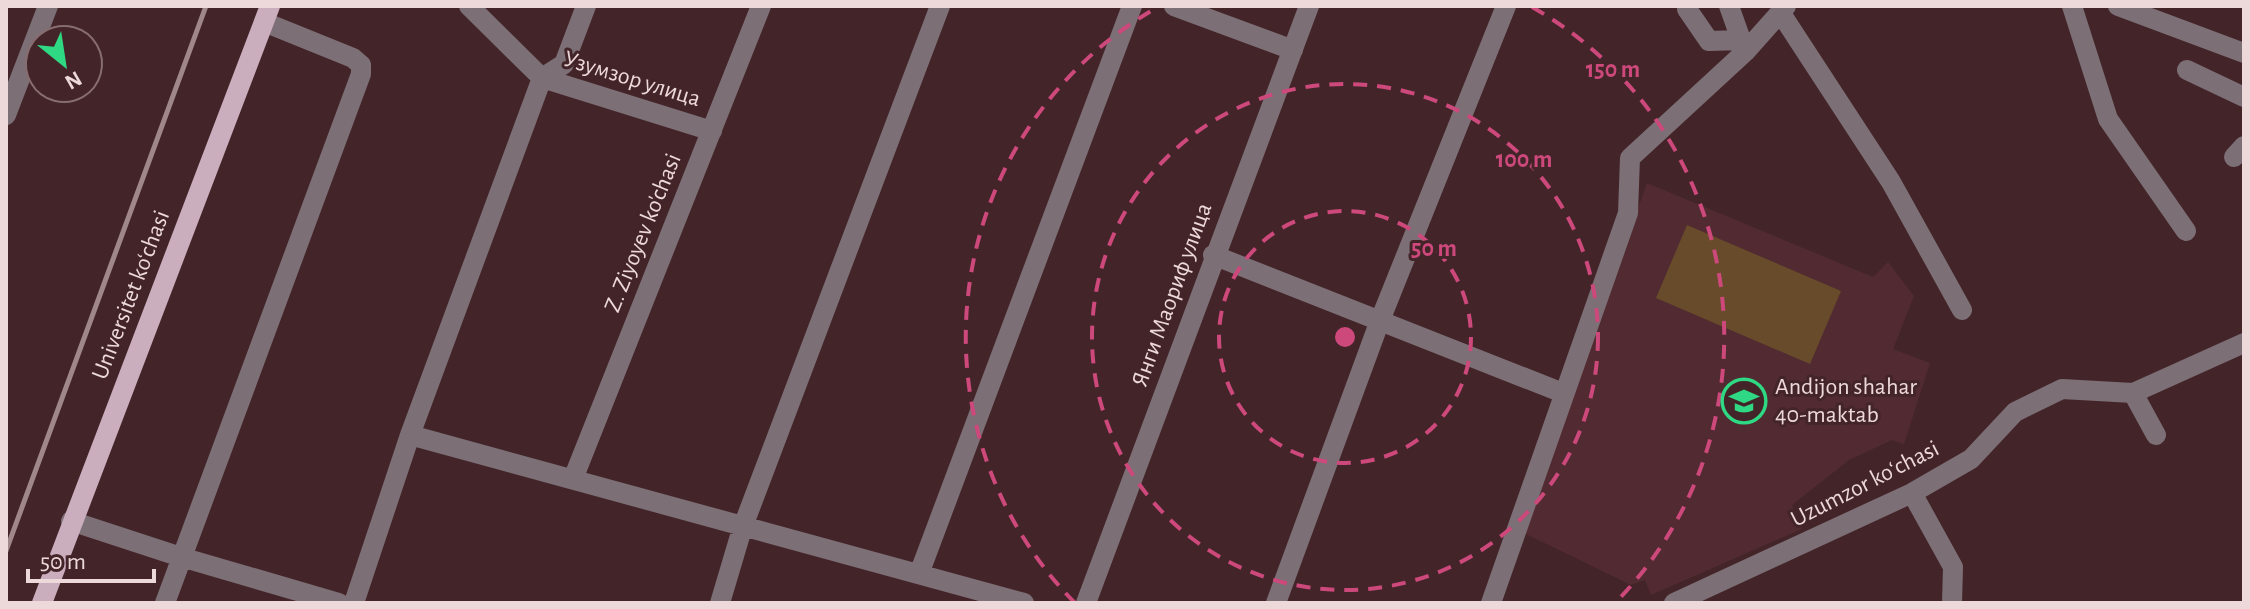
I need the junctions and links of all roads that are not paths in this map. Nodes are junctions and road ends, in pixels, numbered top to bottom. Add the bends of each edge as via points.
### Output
1 (48, 6) edge
2 (469, 6) edge
3 (586, 6) edge
4 (761, 6) edge
5 (940, 6) edge
6 (1132, 6) edge
7 (1174, 6) edge
8 (1309, 6) edge
9 (1506, 6) edge
10 (1729, 6) edge
11 (2072, 6) edge
12 (2118, 6) edge
13 (1687, 9) dead end
14 (1783, 9) edge
15 (267, 14) edge
16 (1743, 46) junction
17 (1293, 50) junction
18 (2244, 53) edge
19 (2187, 70) dead end
20 (542, 78) junction
21 (2244, 97) edge
22 (6, 115) edge
23 (712, 131) junction
24 (2186, 231) dead end
25 (1213, 255) junction
26 (1962, 310) dead end
27 (1379, 323) junction
28 (2244, 343) edge
29 (1563, 393) junction
30 (2133, 393) junction
31 (410, 435) junction
32 (2156, 435) dead end
33 (573, 479) junction
34 (1912, 493) junction
35 (71, 521) junction
36 (742, 529) junction
37 (181, 557) junction
38 (919, 574) junction
39 (1683, 602) edge
40 (42, 603) edge
41 (165, 603) edge
42 (339, 603) edge
43 (354, 603) edge
44 (720, 603) edge
45 (1024, 603) edge
46 (1086, 603) edge
47 (1276, 603) edge
48 (1491, 603) edge
49 (1952, 603) edge

1 - 22 street
2 - 20 street, Узумзор улица
3 - 20 street via 564,64
4 - 23 street, Z. Ziyoyev ko'chasi
5 - 36 street
6 - 38 street
7 - 17 street
8 - 17 street, Янги Маориф улица
9 - 27 street
10 - 16 street
11 - 24 street via 2108,119
12 - 18 street
13 - 16 street via 1709,41
14 - 16 street
14 - 26 street via 1891,182
15 - 35 main road, Universitet kо‘chasi
15 - 37 street via 353,58 361,65 361,74
16 - 29 street via 1630,158 1628,213
17 - 25 street, Янги Маориф улица
19 - 21 street
20 - 23 street, Узумзор улица
20 - 31 street
23 - 33 street, Z. Ziyoyev ko'chasi
25 - 27 street
25 - 46 street, Янги Маориф улица
27 - 29 street
27 - 47 street
28 - 30 street, Uzumzor koʻchasi
29 - 48 street
30 - 32 street
30 - 34 street, Uzumzor koʻchasi via 2062,389 2015,412 1971,459
31 - 33 street
31 - 43 street
33 - 36 street
34 - 39 street, Uzumzor koʻchasi
34 - 49 street via 1953,567
35 - 37 street
35 - 40 main road, Universitet kо‘chasi
36 - 38 street
36 - 44 street
37 - 41 street
37 - 42 street
38 - 45 street

